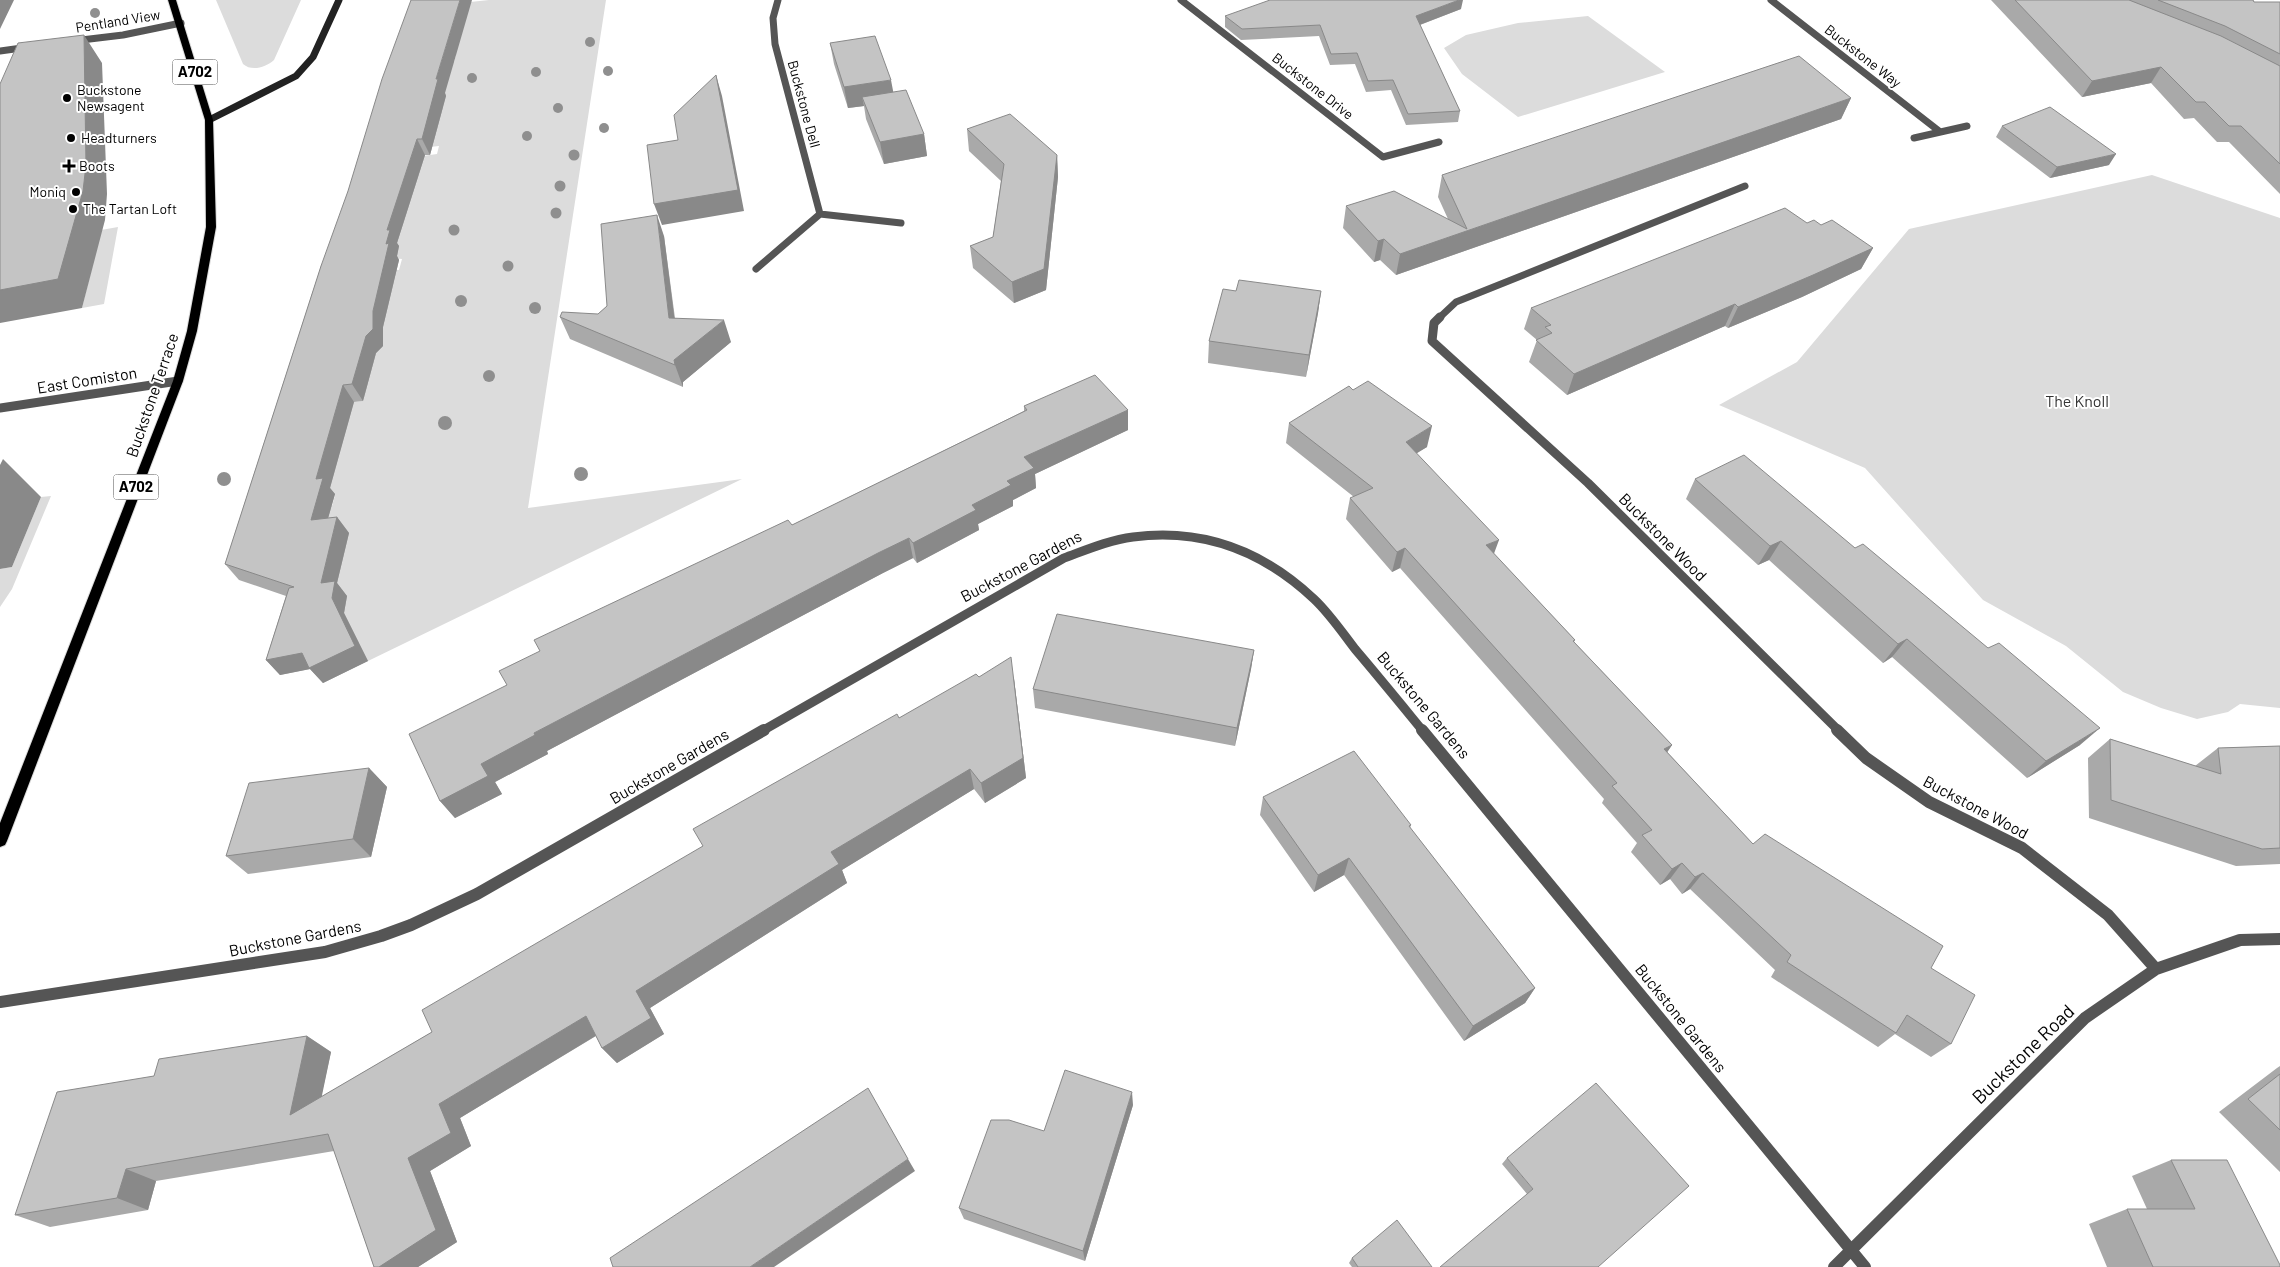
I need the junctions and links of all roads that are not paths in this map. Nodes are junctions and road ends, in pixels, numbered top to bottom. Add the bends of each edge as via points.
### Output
1 (172, 0) edge
2 (339, 0) edge
3 (778, 0) edge
4 (1193, 0) edge
5 (1771, 0) edge
6 (1183, 1) edge
7 (180, 23) junction
8 (65, 42) edge
9 (37, 46) edge
10 (0, 51) edge
11 (209, 120) junction
12 (1967, 126) dead end
13 (1939, 131) junction
14 (1914, 138) dead end
15 (1440, 142) dead end
16 (1745, 186) dead end
17 (820, 214) junction
18 (901, 223) dead end
19 (756, 269) dead end
20 (178, 381) junction
21 (0, 408) edge
22 (0, 841) edge
23 (2280, 939) edge
24 (2156, 969) junction
25 (0, 1002) edge
26 (1851, 1250) junction
27 (1834, 1267) edge
28 (1864, 1267) edge

1 - 7 main road, A702
2 - 11 street via 313,57 296,76
3 - 17 street, Buckstone Dell via 773,18 775,44
4 - 6 street
5 - 13 street, Buckstone Way
6 - 15 street, Buckstone Drive via 1383,157
7 - 8 street, Pentland View via 123,35
7 - 11 main road, A702
9 - 10 street
11 - 20 main road, Buckstone Terrace / A702 via 211,227 192,331
12 - 13 street
13 - 14 street
16 - 24 street, Buckstone Wood via 1456,302 1434,323 1432,340 1588,484 1866,758 1929,802 2022,848 2108,915
17 - 18 street
17 - 19 street
20 - 21 street, East Comiston
20 - 22 main road, Buckstone Terrace / A702
23 - 24 street, Buckstone Road via 2240,940
24 - 26 street, Buckstone Road via 2085,1018
25 - 26 street, Buckstone Gardens via 293,958 411,925 477,894 1064,558 1122,538 1188,536 1229,544 1261,558 1292,578 1315,600
26 - 27 street, Buckstone Road
26 - 28 street, Buckstone Gardens

